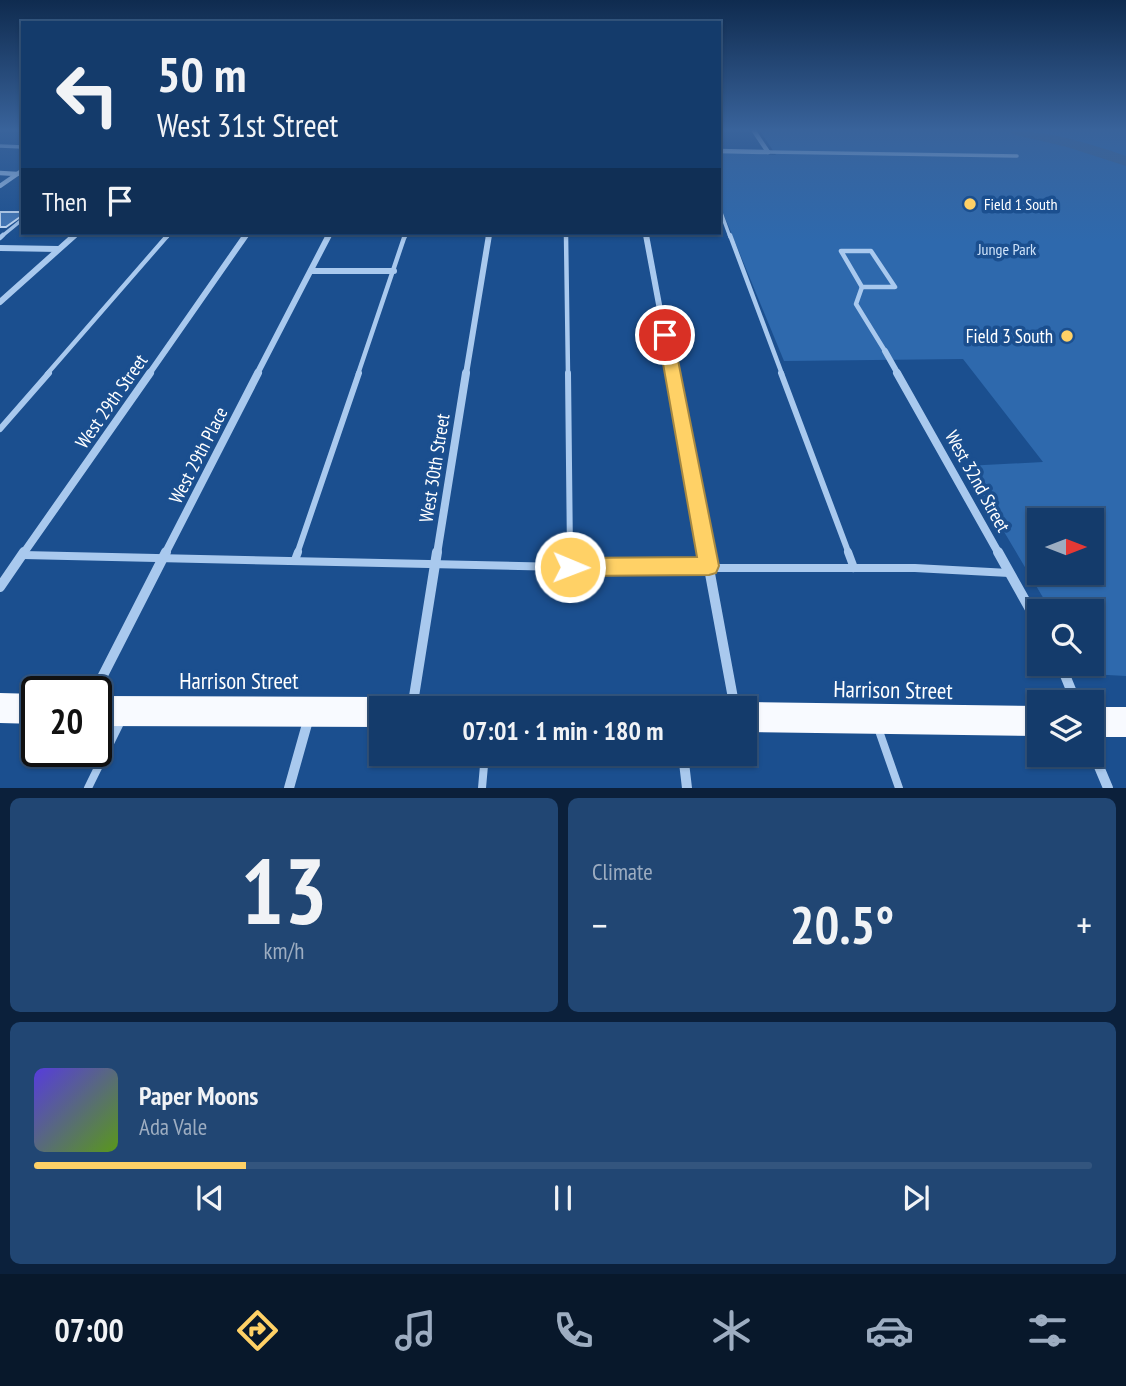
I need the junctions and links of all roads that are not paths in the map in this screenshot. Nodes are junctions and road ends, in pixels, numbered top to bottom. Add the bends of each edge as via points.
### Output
1 (20, 172) edge
2 (0, 173) edge
3 (0, 186) edge
4 (721, 212) edge
5 (21, 221) edge
6 (75, 235) edge
7 (168, 235) edge
8 (247, 235) edge
9 (329, 235) edge
10 (406, 235) edge
11 (489, 235) edge
12 (566, 235) edge
13 (646, 235) edge
14 (0, 237) edge
15 (0, 248) edge
16 (59, 249) junction
17 (311, 271) junction
18 (394, 271) junction
19 (862, 287) junction
20 (0, 302) edge
21 (885, 351) joint
22 (0, 429) edge
23 (23, 555) junction
24 (163, 557) junction
25 (295, 560) junction
26 (437, 564) junction
27 (709, 566) junction
28 (570, 567) junction
29 (855, 568) junction
30 (1009, 573) junction
31 (0, 587) edge
32 (1027, 604) edge
33 (103, 676) edge
34 (414, 696) edge
35 (733, 696) edge
36 (0, 708) edge
37 (21, 709) edge
38 (112, 711) edge
39 (126, 711) junction
40 (310, 711) junction
41 (369, 712) edge
42 (757, 717) edge
43 (875, 719) junction
44 (1027, 722) edge
45 (1104, 722) edge
46 (1126, 722) edge
47 (484, 766) edge
48 (684, 766) edge
49 (1099, 767) edge
50 (89, 788) edge
51 (289, 788) edge
52 (482, 788) edge
53 (687, 788) edge
54 (899, 788) edge
55 (1108, 788) edge

1 - 2 street
1 - 3 street
4 - 29 lane
5 - 14 lane
6 - 16 street
7 - 22 lane
8 - 23 street, West 29th Street
9 - 17 street, West 29th Place
10 - 18 lane
11 - 26 street, West 30th Street
12 - 28 lane
13 - 27 street
15 - 16 street
16 - 20 street
17 - 18 street
17 - 24 street, West 29th Place
18 - 25 lane
19 - 19 lane via 895,287 871,251 841,251
19 - 21 lane via 856,304
21 - 30 street, West 32nd Street
23 - 24 lane
23 - 31 street, West 29th Street
24 - 25 lane
24 - 33 street, West 29th Place
25 - 26 lane
26 - 28 lane
26 - 34 street, West 30th Street
27 - 28 lane
27 - 29 lane
27 - 35 street
29 - 30 lane
30 - 32 street, West 32nd Street
36 - 37 highway
38 - 39 highway, Harrison Street
39 - 40 highway, Harrison Street
39 - 50 lane
40 - 41 highway, Harrison Street
40 - 51 street
42 - 43 highway, Harrison Street
43 - 44 highway, Harrison Street
43 - 54 lane
45 - 46 highway
47 - 52 lane
48 - 53 street
49 - 55 street

